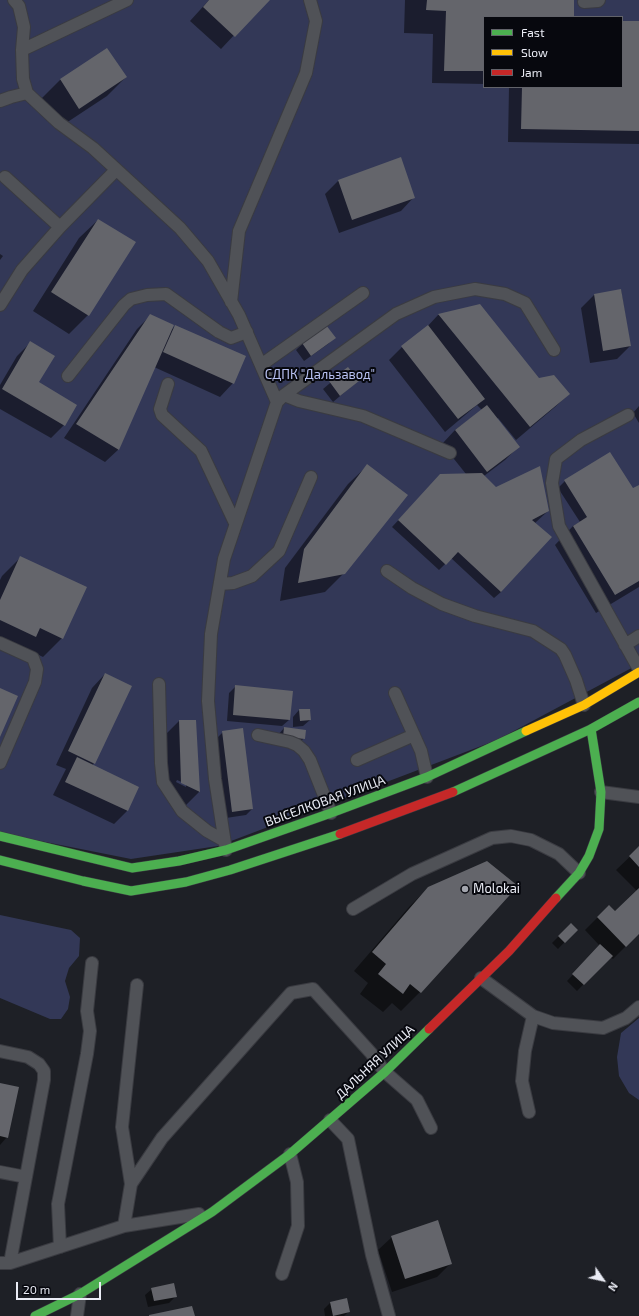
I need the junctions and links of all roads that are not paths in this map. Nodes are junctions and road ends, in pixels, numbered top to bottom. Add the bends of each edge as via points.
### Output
1 (14, 0) edge
2 (126, 0) edge
3 (310, 0) edge
4 (599, 0) edge
5 (584, 2) dead end
6 (22, 50) junction
7 (27, 93) junction
8 (0, 100) edge
9 (116, 170) junction
10 (5, 177) dead end
11 (60, 227) junction
12 (362, 293) dead end
13 (231, 302) junction
14 (0, 305) edge
15 (247, 332) junction
16 (554, 350) dead end
17 (261, 365) junction
18 (68, 376) dead end
19 (168, 384) dead end
20 (280, 399) junction
21 (628, 416) dead end
22 (450, 453) dead end
23 (311, 476) dead end
24 (235, 523) junction
25 (387, 571) dead end
26 (220, 584) junction
27 (639, 636) edge
28 (0, 642) edge
29 (625, 645) junction
30 (639, 671) edge
31 (159, 684) dead end
32 (395, 693) dead end
33 (639, 702) edge
34 (584, 705) junction
35 (591, 730) junction
36 (258, 735) dead end
37 (414, 736) junction
38 (357, 760) dead end
39 (0, 763) edge
40 (427, 777) junction
41 (601, 792) junction
42 (639, 797) edge
43 (331, 814) junction
44 (0, 836) edge
45 (224, 845) junction
46 (0, 860) edge
47 (579, 873) junction
48 (353, 909) dead end
49 (92, 963) dead end
50 (481, 978) junction
51 (138, 985) dead end
52 (639, 1007) edge
53 (533, 1016) junction
54 (0, 1051) edge
55 (385, 1072) junction
56 (529, 1112) dead end
57 (330, 1120) junction
58 (432, 1128) dead end
59 (290, 1154) junction
60 (0, 1172) edge
61 (26, 1177) junction
62 (131, 1184) junction
63 (212, 1212) junction
64 (124, 1226) junction
65 (60, 1247) junction
66 (5, 1263) edge
67 (282, 1274) dead end
68 (80, 1294) junction
69 (35, 1316) edge
70 (77, 1316) edge
71 (389, 1316) edge

1 - 6 lane via 19,6 24,27
2 - 6 lane
3 - 13 lane via 316,21 306,73 239,231
4 - 5 lane
6 - 7 lane via 23,79
7 - 8 lane
7 - 9 lane via 59,123 94,148
9 - 11 lane
9 - 13 lane via 180,228 208,261
10 - 11 lane
11 - 14 lane via 22,270
12 - 17 lane
13 - 15 lane
15 - 17 lane
15 - 18 lane via 231,338 166,294 142,296 131,299 124,305
16 - 20 lane via 525,303 505,294 475,289 434,297 396,314
17 - 20 lane
19 - 24 lane via 160,409 162,415 201,451
20 - 22 lane via 363,416
20 - 24 lane
21 - 29 lane via 580,440 556,459 552,483 559,526
23 - 26 lane via 279,552 252,576
24 - 26 lane via 224,559
25 - 34 lane via 442,604 475,616 533,631 561,649 576,680
26 - 45 lane via 211,634 208,701
27 - 29 lane
28 - 39 lane via 33,658 37,669 35,682
29 - 30 lane
30 - 34 main road, ВЫСЕЛКОВАЯ УЛИЦА
31 - 45 lane via 163,782 182,811
32 - 37 lane
33 - 35 main road
34 - 40 main road, ВЫСЕЛКОВАЯ УЛИЦА
35 - 41 main road, ДАЛЬНЯЯ УЛИЦА
35 - 46 main road via 441,797 341,834 186,882 132,891
36 - 43 lane via 290,742 304,751
37 - 38 lane
37 - 40 lane via 421,751
40 - 43 main road, ВЫСЕЛКОВАЯ УЛИЦА
41 - 42 lane
41 - 47 main road, ДАЛЬНЯЯ УЛИЦА via 599,829 589,856
43 - 45 main road, ВЫСЕЛКОВАЯ УЛИЦА
44 - 45 main road, ВЫСЕЛКОВАЯ УЛИЦА via 132,868 180,861
47 - 48 lane via 559,854 531,840 510,836 492,838 412,874
47 - 50 main road, ДАЛЬНЯЯ УЛИЦА via 509,951
49 - 65 lane via 87,1011 90,1031 87,1054 58,1204
50 - 53 lane
50 - 55 main road, ДАЛЬНЯЯ УЛИЦА
51 - 62 lane via 122,1127
52 - 53 lane via 626,1018 603,1028 552,1023
53 - 56 lane via 525,1051 522,1081
54 - 61 lane via 28,1057 44,1071
55 - 57 main road, ДАЛЬНЯЯ УЛИЦА
55 - 58 lane via 418,1100
55 - 62 lane via 313,989 291,992 162,1138
57 - 59 main road, ДАЛЬНЯЯ УЛИЦА
57 - 71 lane via 348,1138 372,1255
59 - 63 main road, ДАЛЬНЯЯ УЛИЦА
59 - 67 lane via 297,1182 298,1226
60 - 61 lane
61 - 66 lane
62 - 64 lane
63 - 64 lane
63 - 68 main road, ДАЛЬНЯЯ УЛИЦА
64 - 65 lane
65 - 66 lane
68 - 69 main road, ДАЛЬНЯЯ УЛИЦА
68 - 70 lane

